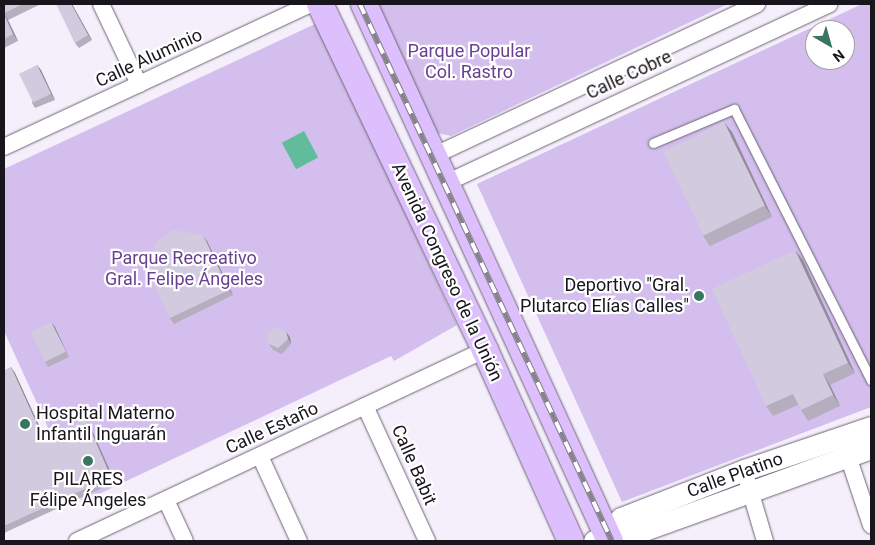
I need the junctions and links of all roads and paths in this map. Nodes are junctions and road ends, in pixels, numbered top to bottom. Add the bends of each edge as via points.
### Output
1 (102, 4) edge
2 (311, 4) edge
3 (320, 4) edge
4 (364, 4) edge
5 (757, 4) edge
6 (829, 4) edge
7 (140, 84) junction
8 (653, 143) dead end
9 (4, 148) edge
10 (433, 156) junction
11 (446, 183) junction
12 (485, 350) junction
13 (871, 380) edge
14 (366, 406) junction
15 (871, 427) edge
16 (871, 448) edge
17 (260, 456) junction
18 (848, 456) junction
19 (747, 480) junction
20 (166, 500) junction
21 (871, 525) edge
22 (614, 539) edge
23 (77, 541) edge
24 (185, 541) edge
25 (299, 541) edge
26 (427, 541) edge
27 (571, 541) edge
28 (766, 541) edge

1 - 7 street
2 - 7 street, Calle Aluminio
3 - 12 main road, Avenida Congreso de la Unión
4 - 10 main road, Avenida Congreso de la Unión
5 - 10 street, Calle Cobre
6 - 11 street, Calle Cobre
7 - 9 street, Calle Aluminio
8 - 13 lane via 734,109
10 - 11 main road, Avenida Congreso de la Unión
11 - 22 main road, Avenida Congreso de la Unión
12 - 14 street, Calle Estaño
12 - 27 main road, Avenida Congreso de la Unión
14 - 17 street, Calle Estaño
14 - 26 street, Calle Babit
15 - 19 street, Calle Platino
16 - 18 street, Calle Platino
17 - 20 street, Calle Estaño
17 - 25 street
18 - 19 street, Calle Platino
18 - 21 street
19 - 22 street, Calle Platino via 621,518
19 - 28 street
20 - 23 street, Calle Estaño
20 - 24 street

